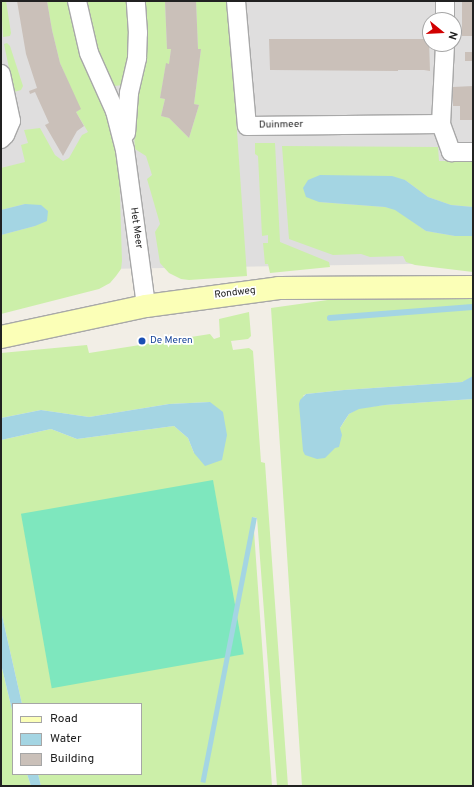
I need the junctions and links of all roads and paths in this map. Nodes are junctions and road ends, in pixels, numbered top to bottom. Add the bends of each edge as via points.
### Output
1 (78, 1) edge
2 (136, 1) edge
3 (236, 1) edge
4 (445, 1) edge
5 (445, 12) edge
6 (445, 52) edge
7 (1, 74) edge
8 (441, 124) junction
9 (1, 139) edge
10 (125, 150) junction
11 (473, 152) edge
12 (473, 287) edge
13 (146, 306) junction
14 (1, 337) edge

1 - 10 street, Het Meer via 88,53 115,110
2 - 10 street, Het Meer via 137,58 129,93
3 - 8 street, Duinmeer via 247,126
4 - 5 street
6 - 8 street
7 - 9 street via 11,121
8 - 11 street via 451,152
10 - 13 street, Het Meer
12 - 13 main road, Rondweg via 279,288
13 - 14 main road, Rondweg

